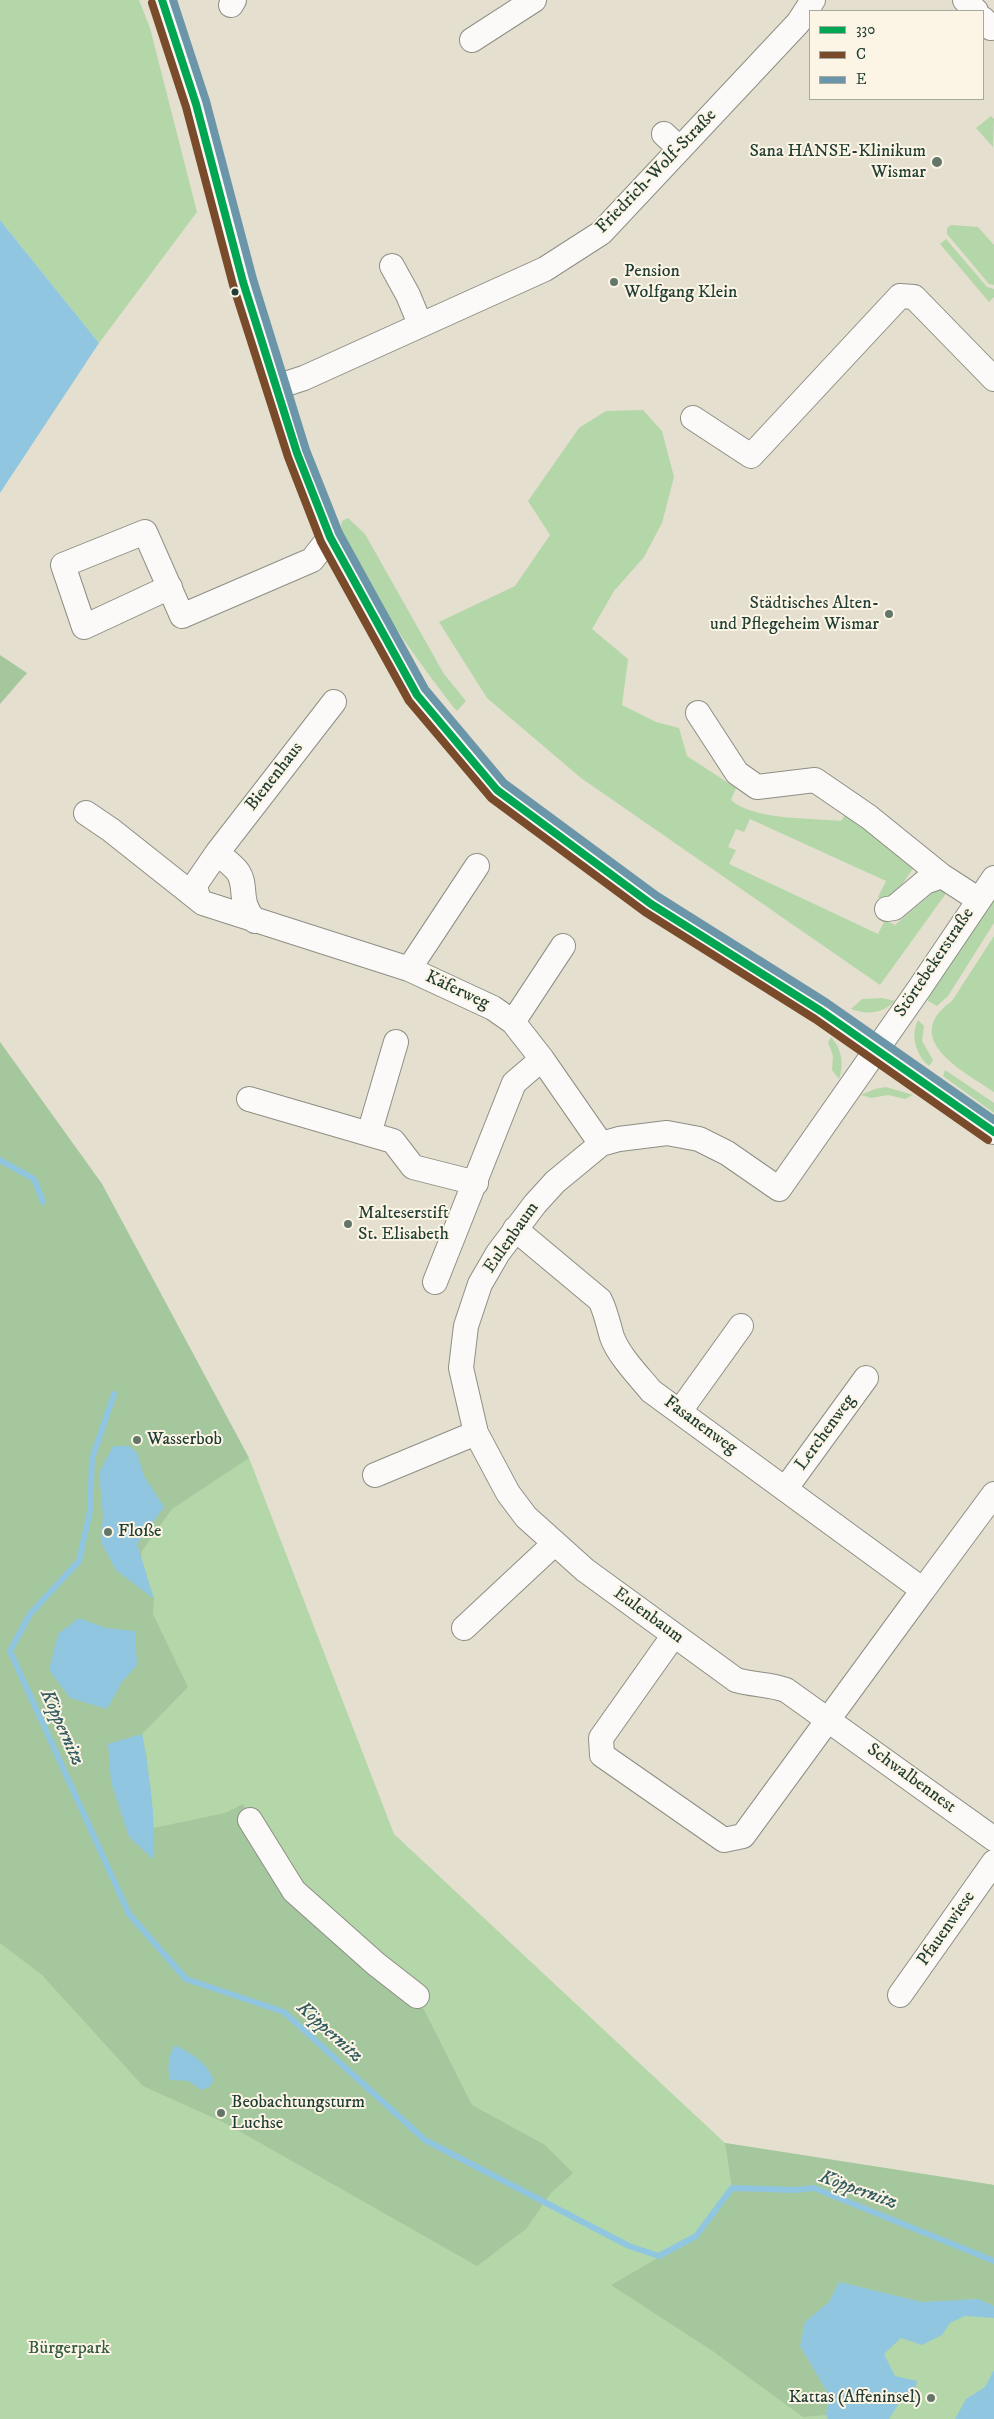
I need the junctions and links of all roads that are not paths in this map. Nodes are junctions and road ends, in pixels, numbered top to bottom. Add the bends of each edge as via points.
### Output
1 (162, 0) edge
2 (534, 0) edge
3 (813, 0) edge
4 (965, 0) edge
5 (973, 10) edge
6 (472, 40) dead end
7 (392, 266) dead end
8 (420, 324) junction
9 (994, 379) edge
10 (276, 387) junction
11 (693, 418) dead end
12 (330, 537) junction
13 (170, 587) junction
14 (334, 702) dead end
15 (698, 714) dead end
16 (86, 812) dead end
17 (216, 853) junction
18 (477, 866) dead end
19 (942, 876) junction
20 (994, 878) edge
21 (198, 898) junction
22 (979, 900) junction
23 (887, 909) dead end
24 (255, 921) junction
25 (564, 946) dead end
26 (409, 969) junction
27 (513, 1022) junction
28 (396, 1042) dead end
29 (877, 1049) junction
30 (542, 1059) junction
31 (249, 1099) dead end
32 (994, 1132) edge
33 (369, 1134) junction
34 (601, 1144) junction
35 (476, 1183) junction
36 (515, 1229) junction
37 (436, 1282) dead end
38 (741, 1326) dead end
39 (866, 1378) dead end
40 (680, 1411) junction
41 (476, 1433) junction
42 (375, 1475) dead end
43 (786, 1488) junction
44 (994, 1494) edge
45 (554, 1544) junction
46 (922, 1590) junction
47 (464, 1628) dead end
48 (674, 1634) junction
49 (828, 1719) junction
50 (250, 1820) dead end
51 (994, 1839) edge
52 (994, 1862) edge
53 (900, 1995) dead end
54 (417, 1996) dead end

1 - 10 street via 196,104 235,254
2 - 6 street
3 - 8 street, Friedrich-Wolf-Straße via 798,23 672,142 601,232 544,269
4 - 5 street
7 - 8 street
8 - 10 street, Friedrich-Wolf-Straße via 304,378
9 - 11 street via 914,297 900,296 751,456
10 - 12 street via 297,453
12 - 13 street via 312,560 182,616
12 - 29 street via 417,695 497,790 651,904
13 - 13 street via 84,627 63,565 146,532
14 - 17 street, Bienenhaus
15 - 19 street via 737,773 757,787 815,780 869,817
16 - 21 street, Käferweg
17 - 21 street via 198,877 195,885
17 - 24 street via 238,871 244,905
18 - 26 street
19 - 22 street
19 - 23 street via 925,882 894,908
20 - 22 street, Störtebekerstraße
21 - 24 street, Käferweg via 209,906
22 - 29 street, Störtebekerstraße
24 - 26 street, Käferweg
25 - 27 street
26 - 27 street, Käferweg via 493,1008
27 - 30 street, Käferweg
28 - 33 street
29 - 32 street
29 - 34 street, Eulenbaum via 779,1189 727,1153 699,1139 667,1133
30 - 34 street, Käferweg
30 - 35 street via 514,1083
31 - 33 street
33 - 35 street via 393,1141 413,1167
34 - 36 street, Eulenbaum via 555,1182
35 - 37 street
36 - 40 street, Fasanenweg via 600,1300 608,1316 612,1338 631,1367 651,1391
36 - 41 street, Eulenbaum via 480,1284 466,1326 461,1368
38 - 40 street
39 - 43 street, Lerchenweg
40 - 43 street, Fasanenweg
41 - 42 street
41 - 45 street, Eulenbaum via 508,1494
43 - 46 street, Fasanenweg
44 - 46 street
45 - 47 street
45 - 48 street, Eulenbaum
46 - 49 street
48 - 49 street, Eulenbaum via 736,1680 786,1690
48 - 49 street via 600,1738 602,1755 724,1840 743,1836
49 - 51 street, Schwalbennest
50 - 54 street via 294,1891
52 - 53 street, Pfauenwiese

